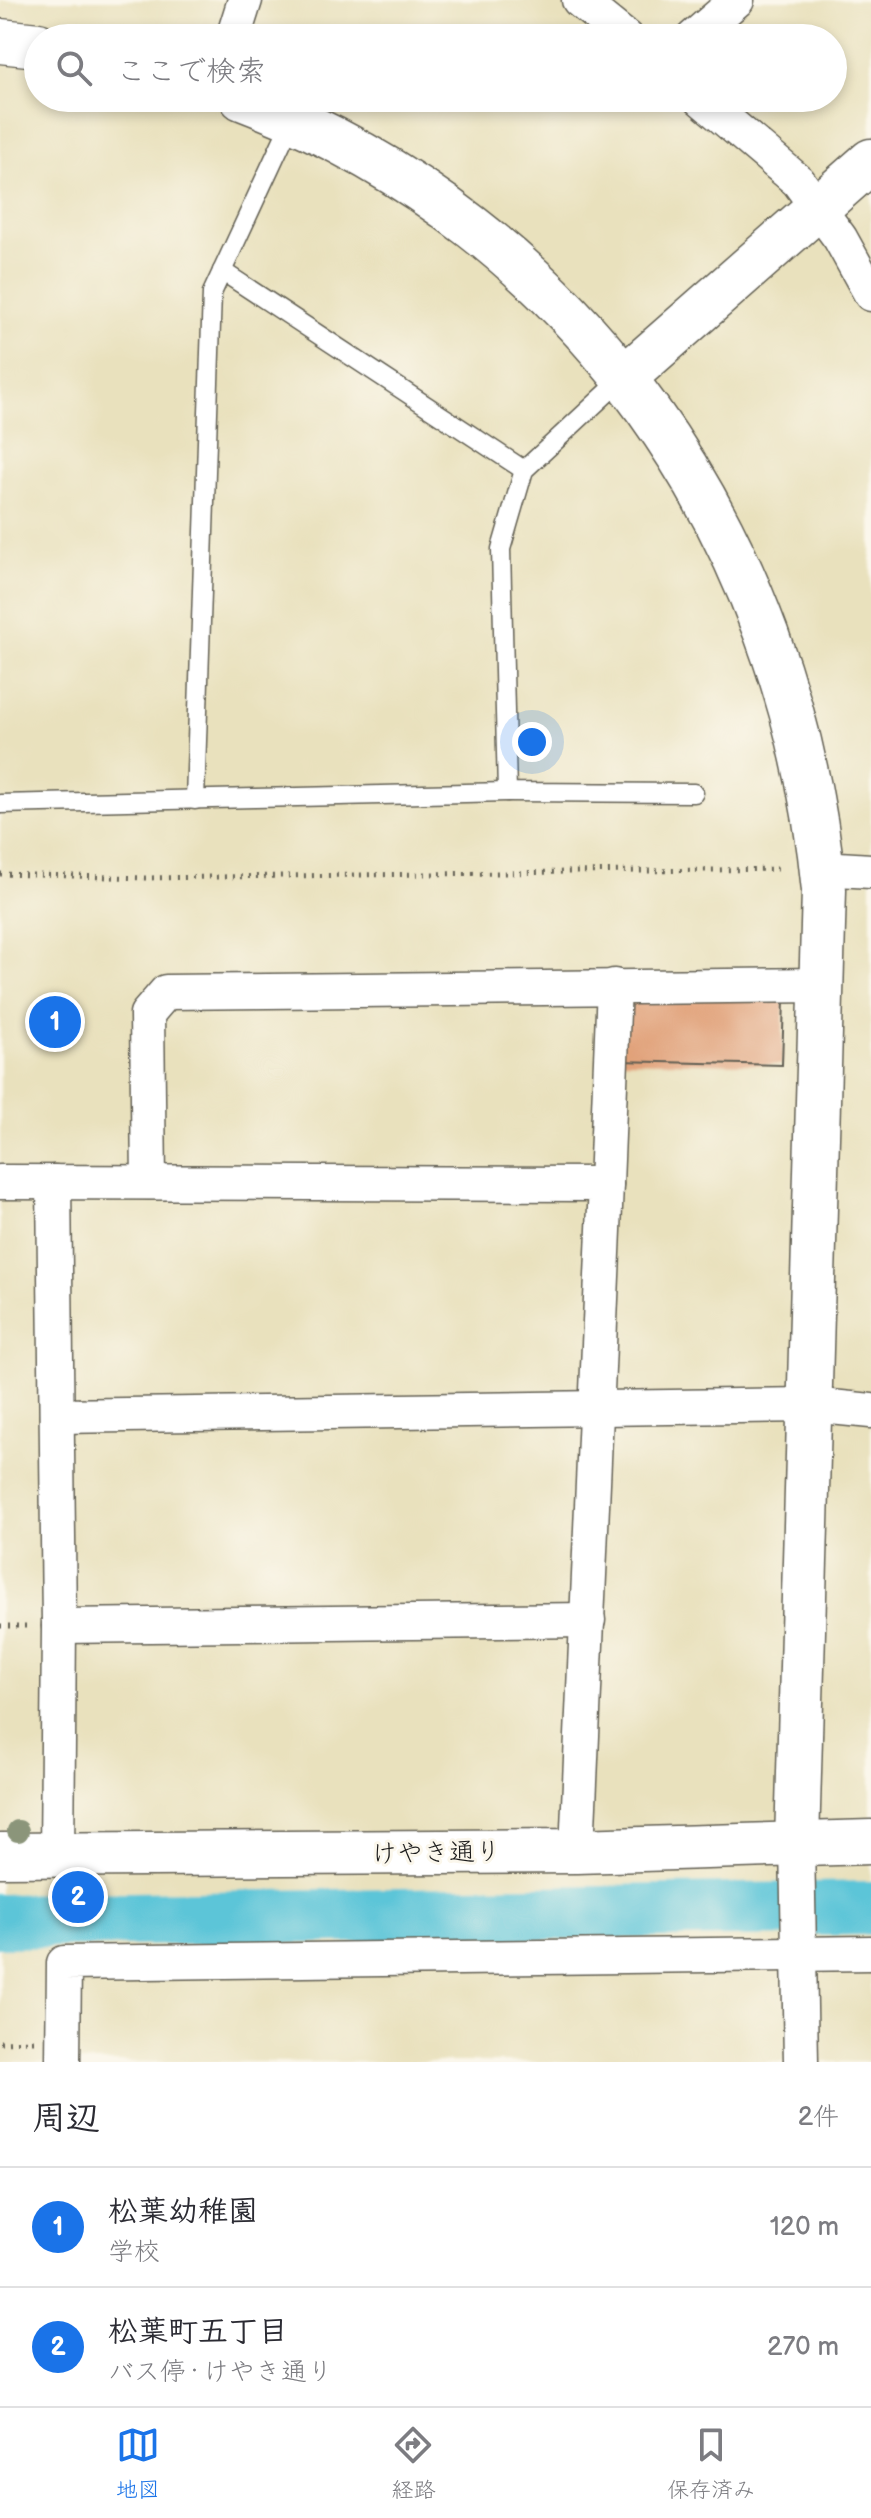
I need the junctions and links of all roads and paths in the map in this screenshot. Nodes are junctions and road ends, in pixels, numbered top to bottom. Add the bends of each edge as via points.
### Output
1 (245, 0) edge
2 (579, 0) edge
3 (737, 0) edge
4 (237, 24) edge
5 (609, 24) edge
6 (709, 24) edge
7 (0, 41) edge
8 (24, 44) edge
9 (280, 112) edge
10 (717, 112) edge
11 (293, 117) junction
12 (871, 161) edge
13 (819, 207) junction
14 (222, 271) junction
15 (871, 294) edge
16 (625, 377) junction
17 (524, 470) junction
18 (507, 792) junction
19 (694, 793) dead end
20 (195, 800) junction
21 (0, 804) edge
22 (871, 871) edge
23 (0, 874) edge
24 (806, 874) junction
25 (823, 985) junction
26 (614, 986) junction
27 (0, 1182) edge
28 (54, 1182) junction
29 (149, 1182) junction
30 (606, 1184) junction
31 (811, 1405) junction
32 (597, 1410) junction
33 (871, 1411) edge
34 (57, 1416) junction
35 (588, 1620) junction
36 (59, 1626) junction
37 (871, 1842) edge
38 (577, 1851) junction
39 (0, 1855) edge
40 (57, 1856) junction
41 (797, 1857) junction
42 (797, 1947) junction
43 (871, 1953) edge
44 (63, 2062) edge
45 (801, 2062) edge

1 - 4 street
2 - 5 street
3 - 6 street
7 - 8 street
9 - 11 street
10 - 13 street via 798,181
11 - 14 lane
11 - 16 street via 397,175 491,241 561,303
12 - 13 street
13 - 15 street
13 - 16 street
14 - 17 lane
14 - 20 lane via 212,293
16 - 17 lane
16 - 24 street via 697,480 759,606 785,681 812,792
17 - 18 lane via 501,549
18 - 19 lane
18 - 20 lane
20 - 21 lane
22 - 24 street
23 - 24 path via 145,878 790,869
24 - 25 street
25 - 26 street
25 - 31 street
26 - 29 street via 166,992 147,1014
26 - 30 street
27 - 28 street
28 - 29 street
28 - 34 street
29 - 30 street
30 - 32 street
31 - 32 street
31 - 33 street
31 - 41 street
32 - 34 street
32 - 35 street
34 - 36 street
35 - 36 street
35 - 38 street
36 - 40 street
37 - 41 street, けやき通り
38 - 40 street, けやき通り
38 - 41 street, けやき通り
39 - 40 street, けやき通り
41 - 42 street
42 - 43 street
42 - 44 street via 64,1963
42 - 45 street

